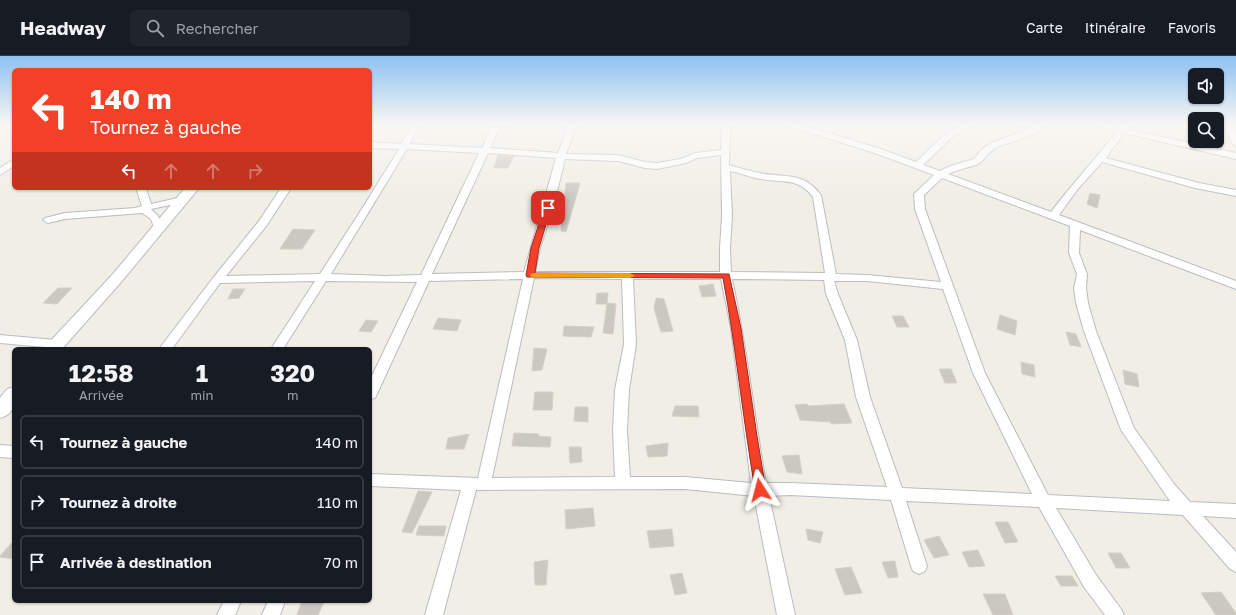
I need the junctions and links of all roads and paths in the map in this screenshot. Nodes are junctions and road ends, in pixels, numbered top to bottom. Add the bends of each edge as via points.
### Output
1 (402, 150) edge
2 (485, 150) edge
3 (487, 150) edge
4 (563, 150) edge
5 (725, 150) edge
6 (874, 150) edge
7 (935, 150) edge
8 (987, 150) edge
9 (1107, 150) edge
10 (1213, 150) edge
11 (561, 156) junction
12 (1236, 156) edge
13 (1100, 159) junction
14 (725, 161) junction
15 (12, 163) edge
16 (917, 166) junction
17 (0, 172) edge
18 (940, 175) junction
19 (142, 190) edge
20 (285, 190) edge
21 (187, 194) edge
22 (1236, 194) edge
23 (146, 208) junction
24 (133, 210) junction
25 (1053, 216) junction
26 (48, 220) dead end
27 (1075, 225) junction
28 (159, 228) junction
29 (530, 275) junction
30 (726, 275) junction
31 (627, 276) junction
32 (424, 277) junction
33 (831, 277) junction
34 (323, 278) junction
35 (217, 280) junction
36 (1236, 285) edge
37 (948, 286) junction
38 (0, 339) edge
39 (54, 346) edge
40 (167, 347) edge
41 (278, 347) edge
42 (372, 390) edge
43 (12, 396) edge
44 (0, 411) edge
45 (0, 451) edge
46 (12, 452) edge
47 (372, 480) edge
48 (623, 482) junction
49 (477, 483) junction
50 (760, 490) junction
51 (897, 495) junction
52 (1044, 502) junction
53 (1186, 509) junction
54 (1236, 511) edge
55 (1236, 564) edge
56 (919, 566) dead end
57 (232, 603) edge
58 (276, 603) edge
59 (226, 615) edge
60 (271, 615) edge
61 (434, 615) edge
62 (786, 615) edge
63 (1114, 615) edge

1 - 34 street
2 - 32 street
3 - 11 street
4 - 11 street
5 - 14 street
6 - 16 street
7 - 16 street
8 - 18 street via 977,161
9 - 13 street
10 - 12 street
11 - 14 street via 618,158 657,166 695,156
11 - 29 street
13 - 22 street
13 - 25 street
14 - 30 street via 728,216
14 - 33 street via 762,176 800,181 814,191 821,209
15 - 17 street
16 - 18 street
18 - 25 street
18 - 37 street via 920,194 920,209
19 - 23 street
20 - 35 street via 263,224
21 - 23 street
21 - 28 main road
23 - 24 street
24 - 26 street
24 - 28 street via 149,212 158,221
25 - 27 street
27 - 36 street
27 - 53 street via 1074,252 1082,274 1082,303 1090,331 1128,430
28 - 39 main road
29 - 31 street
29 - 32 street
29 - 49 street via 505,382
30 - 31 street
30 - 33 street
30 - 50 street via 737,328
31 - 48 street via 630,344 622,390 620,431
32 - 34 street
32 - 42 street
33 - 37 street
33 - 51 street via 829,281 832,294 851,340 863,397
34 - 35 street
34 - 41 street
35 - 40 street
37 - 52 street via 979,373
38 - 39 street
43 - 44 main road
45 - 46 street
47 - 49 street
48 - 49 street
48 - 50 street via 685,483
49 - 61 street
50 - 51 street
50 - 62 street
51 - 52 street
51 - 56 street
52 - 53 street
52 - 63 street via 1090,581
53 - 54 street
53 - 55 street
57 - 59 street
58 - 60 street

